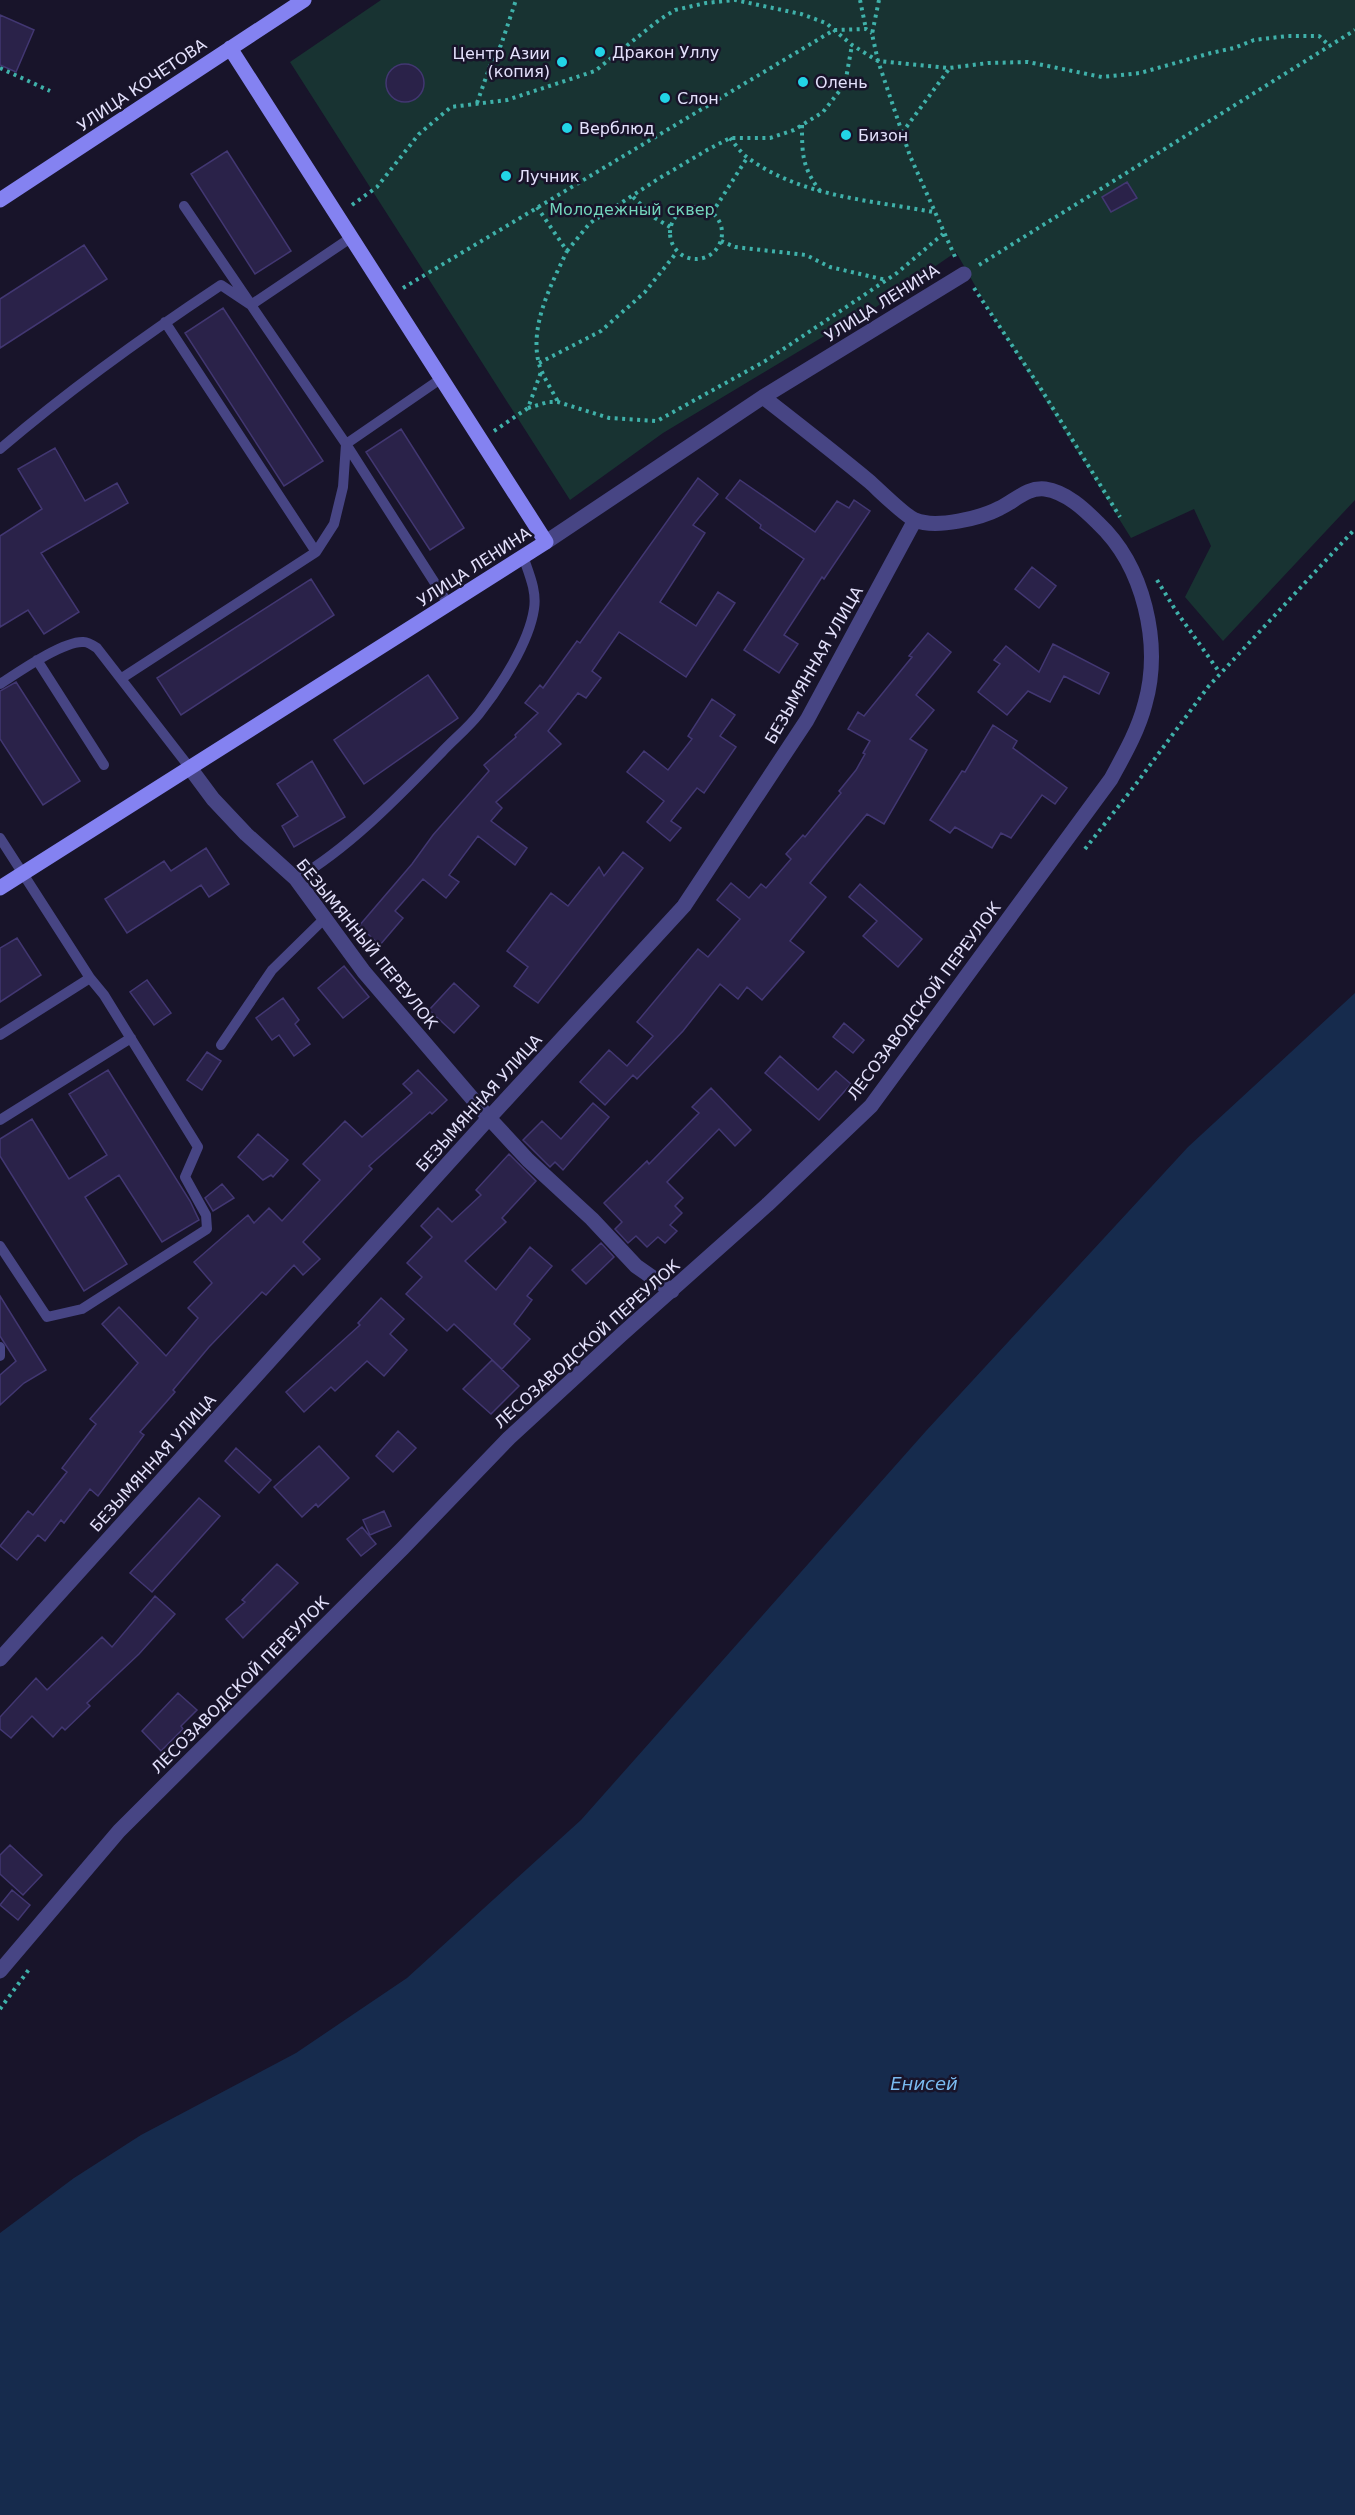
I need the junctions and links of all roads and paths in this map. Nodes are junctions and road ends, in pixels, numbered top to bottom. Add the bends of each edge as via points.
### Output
1 (304, 0) edge
2 (516, 0) edge
3 (860, 0) edge
4 (879, 0) edge
5 (866, 28) junction
6 (834, 30) junction
7 (1355, 30) edge
8 (872, 34) junction
9 (852, 45) junction
10 (1330, 46) junction
11 (230, 48) junction
12 (878, 61) junction
13 (0, 68) edge
14 (949, 68) junction
15 (50, 91) dead end
16 (477, 103) junction
17 (802, 125) junction
18 (902, 133) junction
19 (730, 138) junction
20 (747, 158) junction
21 (820, 191) junction
22 (633, 197) junction
23 (0, 200) edge
24 (184, 206) dead end
25 (537, 207) junction
26 (934, 212) junction
27 (712, 213) junction
28 (338, 215) junction
29 (670, 227) junction
30 (943, 234) junction
31 (352, 237) junction
32 (721, 241) junction
33 (567, 251) junction
34 (676, 252) junction
35 (964, 274) junction
36 (887, 280) junction
37 (390, 296) junction
38 (251, 305) junction
39 (165, 322) junction
40 (539, 363) junction
41 (542, 371) junction
42 (442, 378) junction
43 (763, 397) junction
44 (558, 402) junction
45 (528, 408) junction
46 (480, 439) junction
47 (346, 444) junction
48 (0, 449) edge
49 (915, 520) junction
50 (1121, 520) dead end
51 (546, 542) junction
52 (316, 552) junction
53 (523, 556) junction
54 (1156, 578) dead end
55 (449, 604) junction
56 (36, 660) junction
57 (1220, 673) dead end
58 (122, 678) junction
59 (0, 684) edge
60 (104, 765) dead end
61 (190, 768) junction
62 (0, 838) edge
63 (22, 874) junction
64 (296, 879) junction
65 (0, 888) edge
66 (325, 918) junction
67 (90, 978) junction
68 (0, 1035) edge
69 (131, 1038) junction
70 (221, 1045) dead end
71 (489, 1118) junction
72 (0, 1120) edge
73 (0, 1246) edge
74 (672, 1291) junction
75 (0, 1347) edge
76 (0, 1356) edge
77 (0, 1659) edge
78 (0, 1971) edge

1 - 11 street, УЛИЦА КОЧЕТОВА
2 - 16 path
3 - 5 path
4 - 8 path
5 - 6 path
5 - 8 path
6 - 9 path
6 - 16 path via 818,20 776,7 735,0 706,3 675,10 595,71 522,96
6 - 25 path
7 - 10 path
8 - 12 path
9 - 12 path
9 - 17 path via 845,84 823,112
10 - 14 path via 1319,36 1254,40 1140,73 1102,77 1028,62
10 - 35 path
11 - 23 street, УЛИЦА КОЧЕТОВА
11 - 28 street
12 - 14 path
12 - 18 path
13 - 15 path
14 - 18 path
16 - 28 path via 451,107 419,134 377,187
17 - 19 path via 770,138
17 - 21 path via 806,171
18 - 26 path
19 - 20 path
19 - 22 path
20 - 21 path via 805,188
20 - 27 path
21 - 26 path
22 - 29 path
22 - 33 path via 590,223
24 - 38 lane
25 - 33 path
25 - 37 path
26 - 30 path
27 - 29 path via 689,208 674,218
27 - 32 path via 722,228
28 - 31 street
29 - 34 path via 670,240
30 - 35 path
30 - 36 path
31 - 37 street
31 - 38 lane
32 - 34 path via 717,250 702,260 688,259
32 - 36 path via 735,247 807,255 830,267
33 - 40 path via 537,328
34 - 40 path via 645,292 601,331
35 - 43 street, УЛИЦА ЛЕНИНА
35 - 50 path via 1041,389
36 - 44 path via 767,360 657,421 609,418
37 - 42 street
38 - 39 lane via 221,285
38 - 47 lane
39 - 48 lane via 51,405
39 - 52 lane
40 - 41 path
41 - 44 path
41 - 45 path
42 - 46 street
42 - 47 lane
43 - 49 street
43 - 51 street, УЛИЦА ЛЕНИНА
44 - 45 path
45 - 46 path
46 - 51 street
47 - 52 lane via 343,487 334,524
47 - 55 lane
49 - 71 street, БЕЗЫМЯННАЯ УЛИЦА via 807,720 684,906
49 - 74 street, ЛЕСОЗАВОДСКОЙ ПЕРЕУЛОК via 954,522 978,517 1033,490 1045,489 1057,492 1086,511 1109,533 1126,558 1140,591 1148,621 1151,659 1145,704 1111,779 871,1106
51 - 53 street, УЛИЦА ЛЕНИНА
52 - 58 lane
53 - 55 street, УЛИЦА ЛЕНИНА
53 - 64 lane via 535,596 534,612 492,697 407,788 317,866
54 - 57 path
55 - 61 street, УЛИЦА ЛЕНИНА
56 - 58 lane via 84,642 97,648
56 - 59 lane
56 - 60 lane
58 - 61 lane
61 - 63 street, УЛИЦА ЛЕНИНА
61 - 64 street, БЕЗЫМЯННЫЙ ПЕРЕУЛОК via 246,834
62 - 63 lane
63 - 65 street, УЛИЦА ЛЕНИНА
63 - 67 lane
64 - 66 street, БЕЗЫМЯННЫЙ ПЕРЕУЛОК
66 - 70 lane via 272,970
66 - 71 street, БЕЗЫМЯННЫЙ ПЕРЕУЛОК via 364,972
67 - 68 lane
67 - 69 lane
69 - 72 lane
69 - 73 lane via 198,1147 184,1177 206,1215 207,1229 82,1309 47,1317
71 - 74 street, БЕЗЫМЯННЫЙ ПЕРЕУЛОК via 636,1266
71 - 77 street, БЕЗЫМЯННАЯ УЛИЦА
74 - 78 street, ЛЕСОЗАВОДСКОЙ ПЕРЕУЛОК via 509,1438 127,1823
75 - 76 lane

